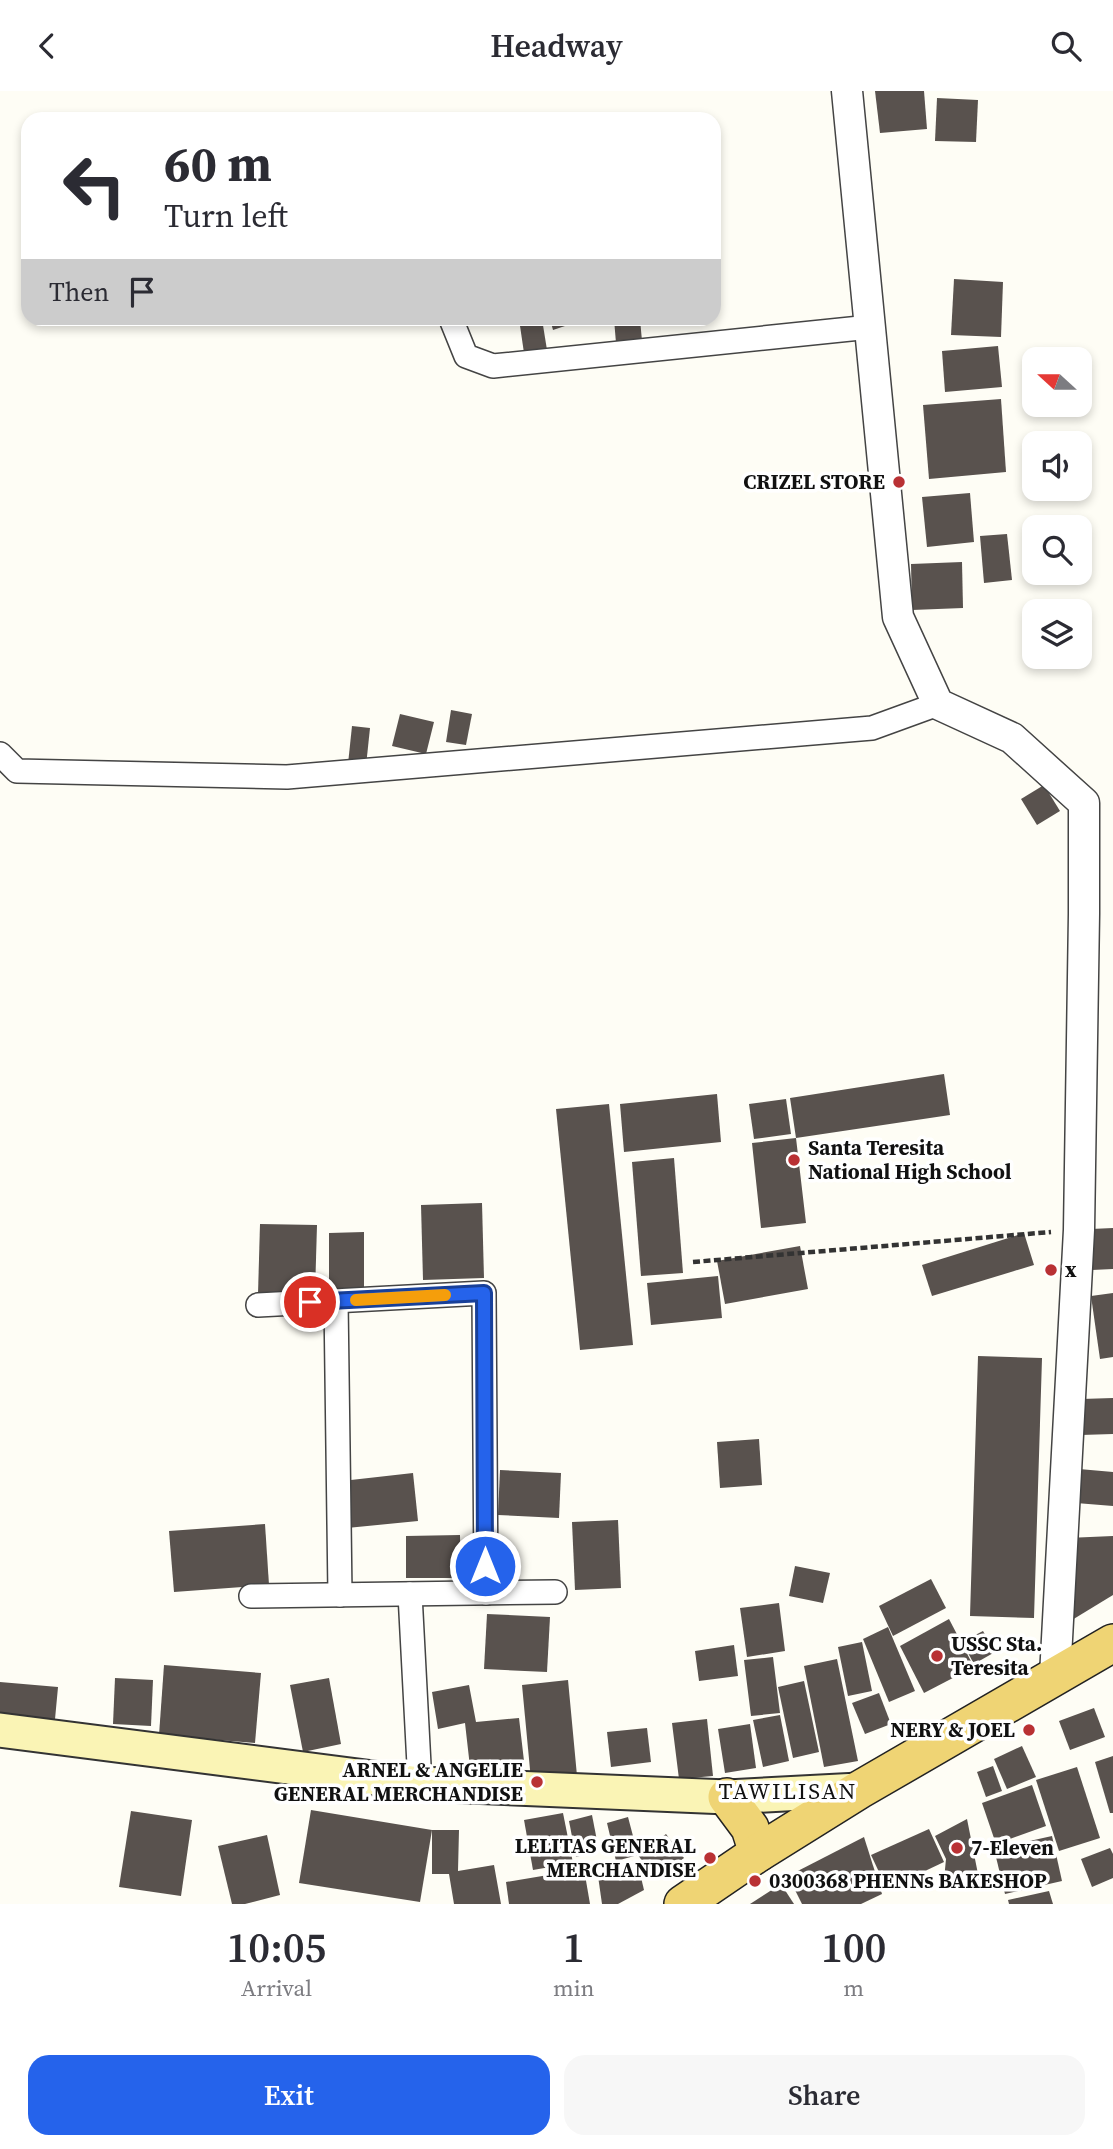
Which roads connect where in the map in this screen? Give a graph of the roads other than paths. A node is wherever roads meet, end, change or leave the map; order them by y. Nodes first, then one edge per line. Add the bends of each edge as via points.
1 (847, 91) edge
2 (454, 326) edge
3 (870, 327) junction
4 (938, 704) junction
5 (0, 754) edge
6 (336, 1301) junction
7 (258, 1305) dead end
8 (555, 1592) dead end
9 (485, 1593) junction
10 (410, 1594) junction
11 (340, 1595) junction
12 (251, 1596) dead end
13 (1113, 1643) edge
14 (1055, 1676) junction
15 (0, 1730) edge
16 (420, 1784) junction
17 (859, 1790) junction
18 (727, 1797) junction
19 (758, 1853) junction
20 (683, 1904) edge

1 - 3 street
2 - 3 street via 466,356 493,366
3 - 4 street via 898,617
4 - 5 street via 872,728 287,777 17,771
4 - 14 street via 1012,739 1084,803 1079,1230
6 - 7 street
6 - 9 street via 484,1293
6 - 11 street
8 - 9 street
9 - 10 street
10 - 11 street
10 - 16 street
11 - 12 street
13 - 14 main road
14 - 17 main road
15 - 16 main road
16 - 18 main road
17 - 18 main road
17 - 19 main road
18 - 19 main road via 750,1828
19 - 20 main road

